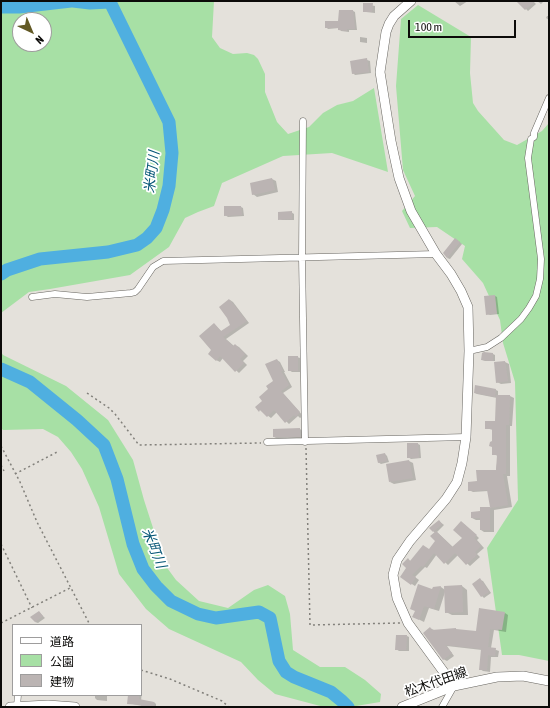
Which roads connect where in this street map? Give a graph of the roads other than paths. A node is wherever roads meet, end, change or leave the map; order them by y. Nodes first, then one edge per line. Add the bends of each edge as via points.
1 (411, 1) edge
2 (549, 98) edge
3 (303, 121) dead end
4 (436, 254) junction
5 (302, 257) junction
6 (32, 297) dead end
7 (469, 351) junction
8 (466, 437) junction
9 (267, 442) road end
10 (305, 442) junction
11 (549, 681) edge
12 (454, 686) junction
13 (18, 696) edge
14 (14, 706) edge
15 (75, 707) edge
16 (402, 707) edge
17 (442, 707) edge

1 - 4 street via 389,24 380,72 390,141 399,178 411,211
2 - 7 street via 531,139 528,158 541,259 536,296 521,319 500,338 487,347
3 - 5 street
4 - 5 street
4 - 7 street via 451,274 468,307
5 - 6 street via 163,261 153,266 138,289 131,293 87,297 55,294
5 - 10 street
7 - 8 street
8 - 10 street
8 - 12 street via 457,482 410,541 397,560 393,575 397,598 408,623
9 - 10 street
11 - 12 street, 松木代田線 via 523,676 497,677
12 - 16 street, 松木代田線
12 - 17 street
13 - 14 street
14 - 15 street

